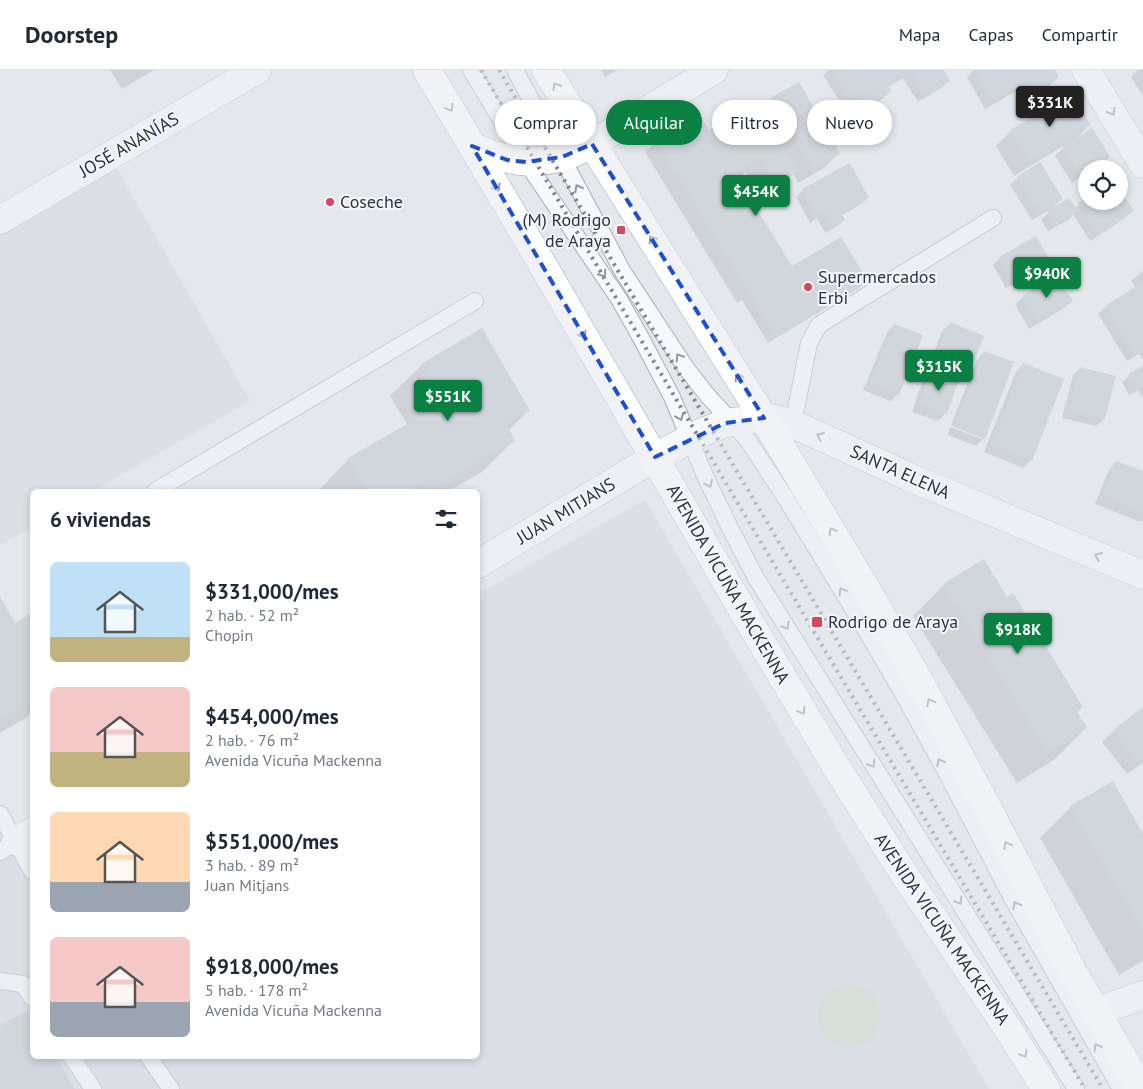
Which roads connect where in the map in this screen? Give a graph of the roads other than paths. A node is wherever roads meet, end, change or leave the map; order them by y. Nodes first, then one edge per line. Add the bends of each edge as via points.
1 (257, 70) edge
2 (427, 70) edge
3 (471, 70) edge
4 (515, 70) edge
5 (546, 70) edge
6 (714, 70) edge
7 (1086, 70) edge
8 (565, 100) edge
9 (596, 142) edge
10 (590, 145) edge
11 (593, 145) edge
12 (472, 146) junction
13 (562, 157) junction
14 (526, 162) junction
15 (1143, 164) edge
16 (993, 218) dead end
17 (0, 220) edge
18 (475, 301) dead end
19 (764, 418) junction
20 (732, 422) junction
21 (792, 424) junction
22 (690, 439) junction
23 (655, 457) junction
24 (158, 489) edge
25 (480, 563) edge
26 (1143, 574) edge
27 (0, 814) edge
28 (16, 841) edge
29 (30, 867) edge
30 (0, 981) edge
31 (30, 994) edge
32 (1143, 995) edge
33 (1096, 1012) junction
34 (73, 1059) edge
35 (150, 1059) edge
36 (93, 1089) edge
37 (171, 1089) edge
38 (1046, 1089) edge
39 (1076, 1089) edge
40 (1121, 1089) edge
41 (1141, 1089) edge

1 - 17 street, JOSÉ ANANÍAS
2 -> 12 main road, AVENIDA VICUÑA MACKENNA
3 - 14 lane
4 - 13 lane
8 -> 5 main road
6 - 9 street
7 -> 15 street
10 - 13 main road
19 -> 11 main road
12 - 14 main road via 508,160
12 -> 23 main road, AVENIDA VICUÑA MACKENNA
13 - 14 main road
20 -> 13 lane via 686,368 623,272
14 -> 22 lane via 619,299 672,397
16 - 21 lane via 819,325 809,343
18 - 24 lane
19 - 20 street, SANTA ELENA
19 - 21 street, SANTA ELENA
33 -> 19 main road via 918,679
20 - 22 street, SANTA ELENA
40 -> 20 lane via 1011,896 887,666 785,497
26 -> 21 street, SANTA ELENA via 914,479
22 - 23 street, SANTA ELENA
22 -> 39 lane via 756,578
23 - 25 street, JUAN MITJANS
23 -> 38 main road, AVENIDA VICUÑA MACKENNA via 835,765
27 - 28 lane
28 - 29 lane
30 - 31 lane via 24,984
32 - 33 street
33 - 41 main road
34 - 36 lane
35 - 37 lane

